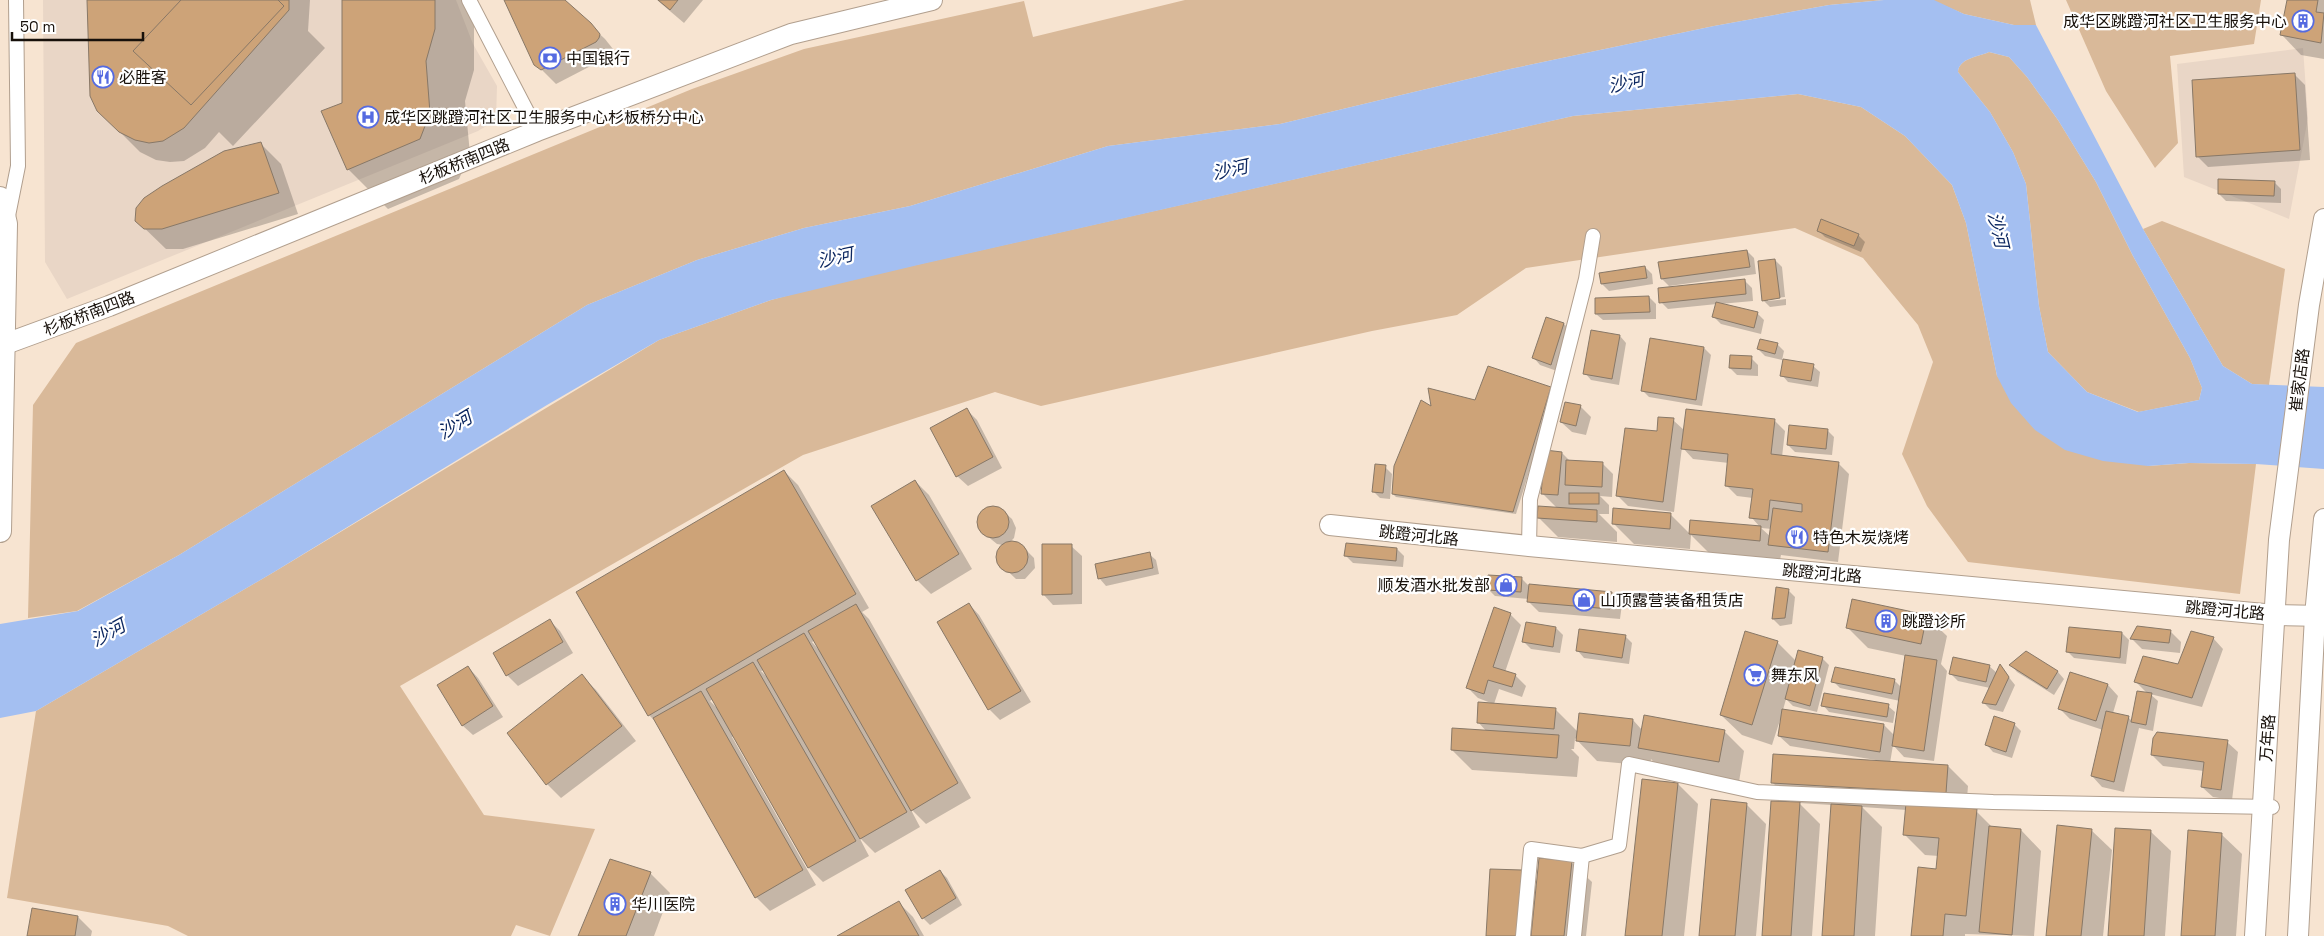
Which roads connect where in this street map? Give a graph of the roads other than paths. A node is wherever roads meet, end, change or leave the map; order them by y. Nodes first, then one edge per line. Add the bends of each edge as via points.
1 (16, 0) edge
2 (469, 0) edge
3 (932, 0) edge
4 (537, 131) junction
5 (0, 198) edge
6 (2324, 219) edge
7 (6, 224) junction
8 (1593, 236) dead end
9 (2, 345) edge
10 (2324, 519) edge
11 (1330, 525) dead end
12 (0, 532) edge
13 (2279, 540) joint
14 (1529, 546) junction
15 (2275, 615) junction
16 (2319, 616) edge
17 (2267, 807) junction
18 (1582, 856) junction
19 (1523, 936) edge
20 (1574, 936) edge
21 (2255, 936) edge
22 (2298, 936) edge

1 - 7 street via 18,166
2 - 4 street
3 - 4 street, 杉板桥南四路 via 791,34
4 - 9 street, 杉板桥南四路 via 109,306
5 - 7 main road
6 - 13 street, 崔家店路 via 2309,306
7 - 9 main road
8 - 14 street via 1586,279 1530,499
9 - 12 main road
10 - 16 street via 2320,546
11 - 14 street, 跳蹬河北路
13 - 15 street, 万年路
14 - 15 street, 跳蹬河北路
15 - 16 street, 跳蹬河北路
15 - 17 street, 万年路
16 - 22 street
17 - 18 street via 1993,802 1757,792 1629,764 1619,846
17 - 21 street, 万年路
18 - 19 street via 1531,848
18 - 20 street

